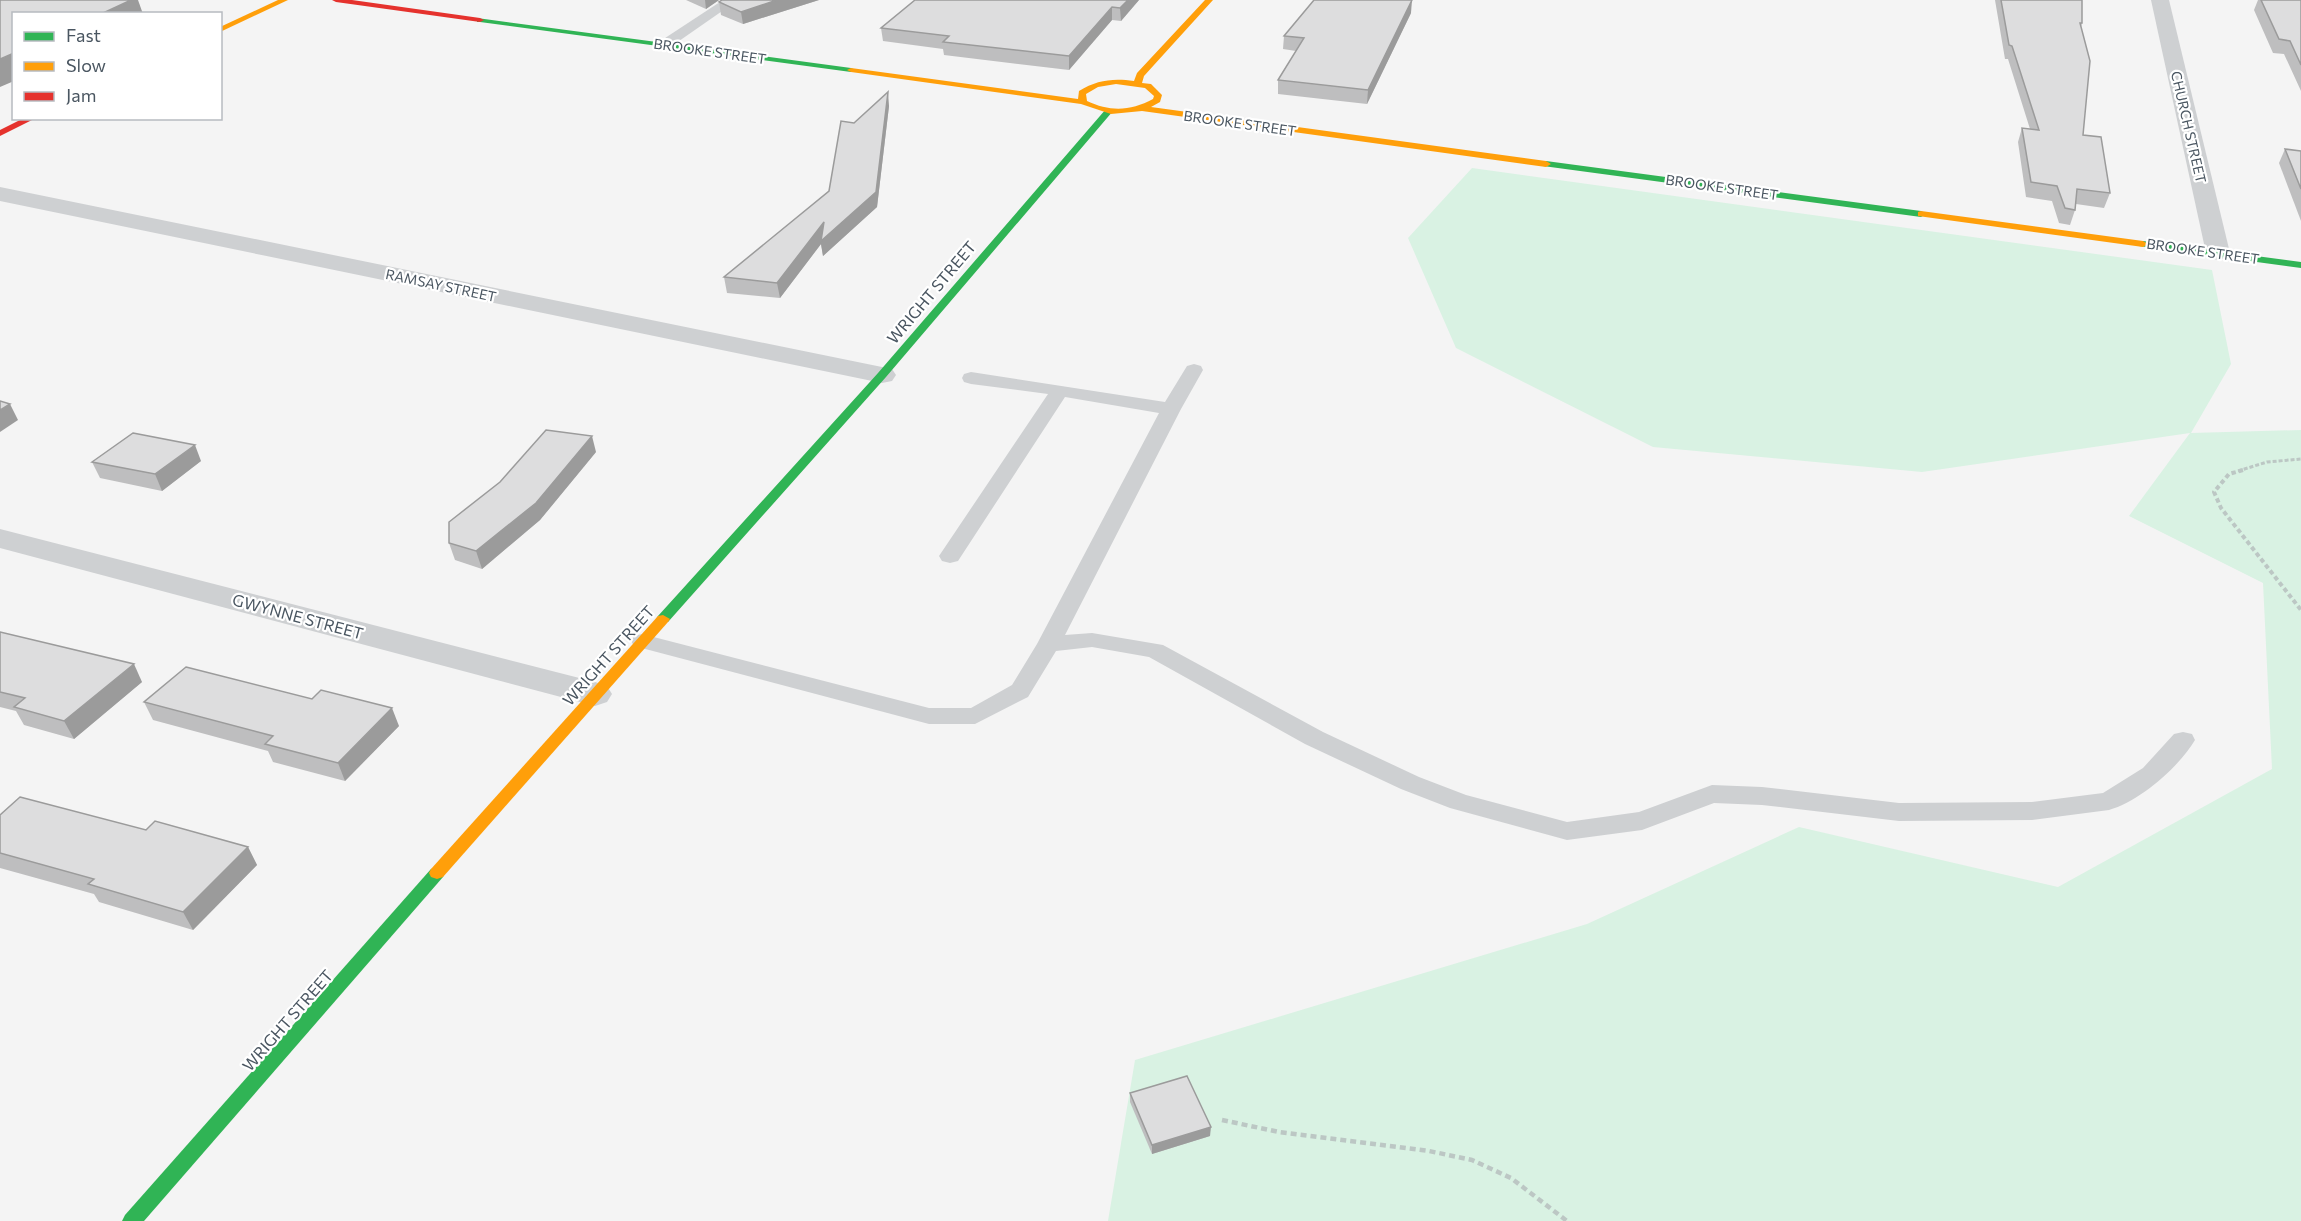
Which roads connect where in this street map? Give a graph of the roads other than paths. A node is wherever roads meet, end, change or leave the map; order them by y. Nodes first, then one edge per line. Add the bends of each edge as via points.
1 (284, 0) edge
2 (336, 0) edge
3 (732, 0) edge
4 (1209, 0) edge
5 (2160, 0) edge
6 (222, 29) edge
7 (664, 45) junction
8 (1138, 83) junction
9 (1083, 102) junction
10 (1142, 108) junction
11 (1109, 111) junction
12 (28, 120) edge
13 (0, 133) edge
14 (0, 194) edge
15 (2218, 253) junction
16 (2301, 265) edge
17 (1194, 370) dead end
18 (882, 375) junction
19 (971, 378) dead end
20 (1060, 390) junction
21 (1171, 409) junction
22 (0, 538) edge
23 (950, 556) dead end
24 (642, 641) junction
25 (1049, 644) junction
26 (595, 694) junction
27 (2182, 740) dead end
28 (132, 1221) edge

1 - 6 street
2 - 7 street, BROOKE STREET
3 - 7 lane
4 - 8 street via 1140,75
5 - 15 street, CHURCH STREET
7 - 9 street, BROOKE STREET
8 - 9 street via 1116,81 1095,85 1082,93
8 - 10 street via 1158,95 1151,105
9 - 11 street, BROOKE STREET
10 - 11 street, BROOKE STREET
10 - 15 street, BROOKE STREET
11 - 18 street, WRIGHT STREET
12 - 13 street
14 - 18 street, RAMSAY STREET
15 - 16 street, BROOKE STREET
17 - 21 lane
18 - 24 street, WRIGHT STREET
19 - 20 lane
20 - 21 lane
20 - 23 lane
21 - 25 lane
22 - 26 street, GWYNNE STREET
24 - 25 lane via 929,716 975,716 1020,691
24 - 26 street, WRIGHT STREET
25 - 27 lane via 1092,640 1155,650 1314,738 1410,783 1459,802 1567,831 1642,821 1712,794 1899,812 2032,811 2109,801 2152,774
26 - 28 street, WRIGHT STREET

